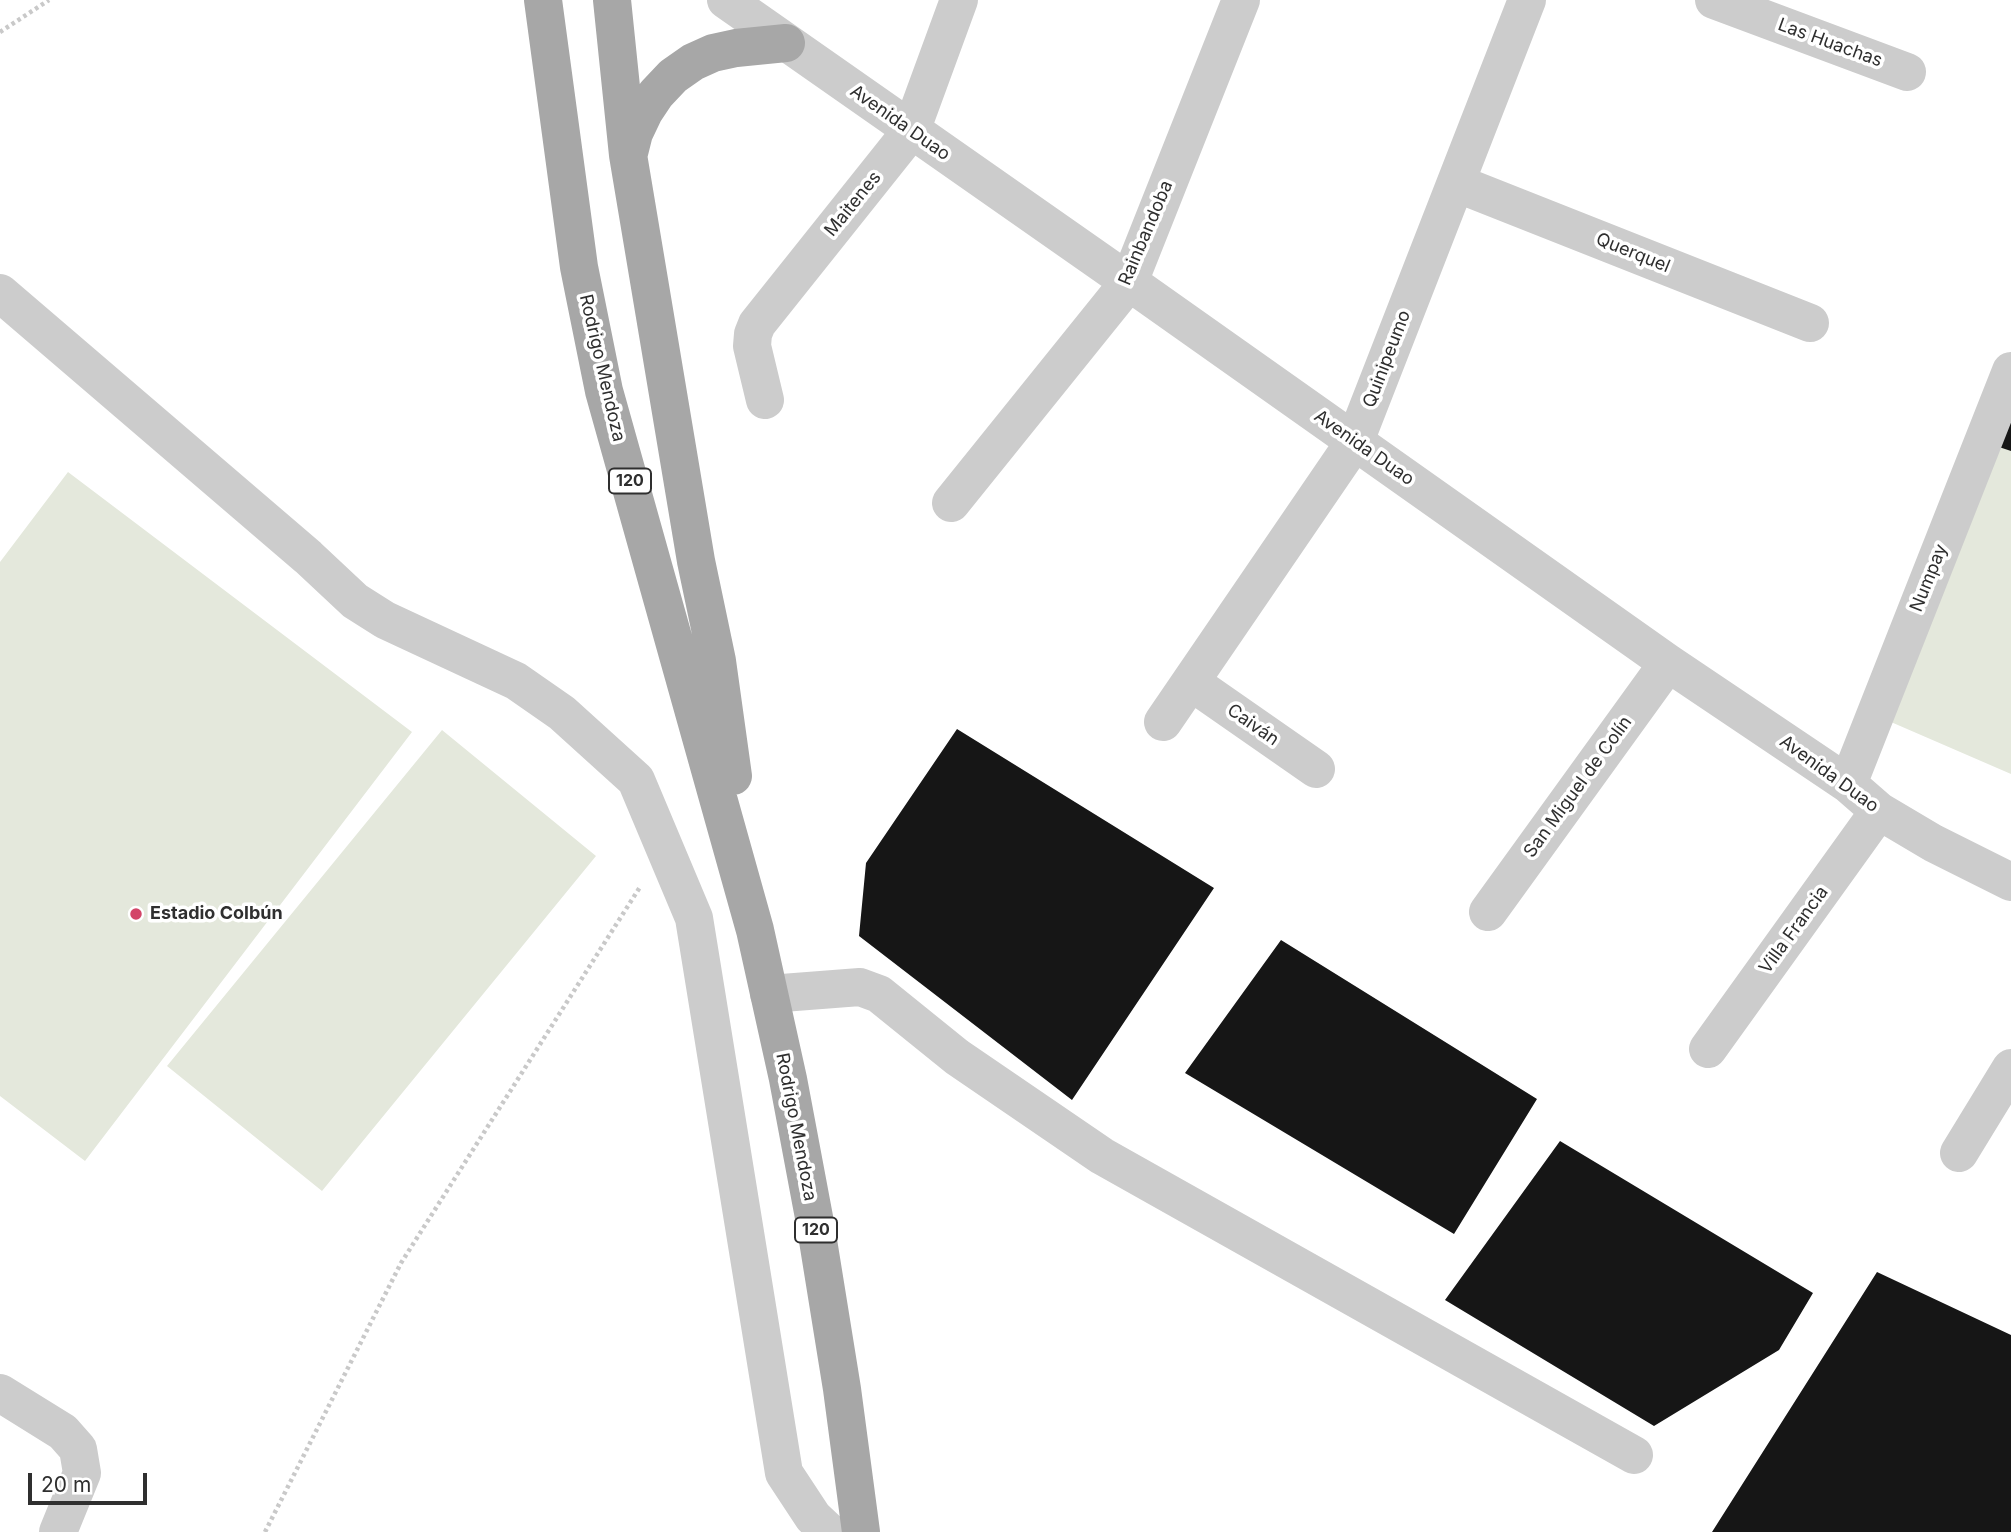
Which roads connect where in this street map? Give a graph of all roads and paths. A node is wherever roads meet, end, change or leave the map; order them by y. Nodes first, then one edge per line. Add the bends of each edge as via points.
1 (49, 0) edge
2 (612, 0) edge
3 (726, 0) edge
4 (959, 0) edge
5 (1241, 0) edge
6 (1527, 0) edge
7 (1714, 0) edge
8 (540, 8) edge
9 (0, 32) edge
10 (786, 43) junction
11 (1907, 72) dead end
12 (911, 131) junction
13 (628, 155) junction
14 (1456, 183) junction
15 (1129, 282) junction
16 (0, 293) edge
17 (1810, 323) dead end
18 (2011, 371) edge
19 (765, 400) dead end
20 (1355, 441) junction
21 (951, 503) dead end
22 (1668, 663) junction
23 (1191, 682) junction
24 (1163, 722) dead end
25 (1316, 769) dead end
26 (1847, 784) junction
27 (1880, 811) junction
28 (659, 830) junction
29 (2011, 882) edge
30 (1488, 912) dead end
31 (755, 930) junction
32 (769, 994) junction
33 (1707, 1049) dead end
34 (2011, 1068) edge
35 (1959, 1153) dead end
36 (0, 1393) edge
37 (1634, 1455) dead end
38 (58, 1532) edge
39 (265, 1532) edge
40 (829, 1532) edge
41 (861, 1532) edge

1 - 9 path
2 - 13 main road, Rodrigo Mendoza / 120
3 - 10 street, Avenida Duao
4 - 12 street, Maitenes
5 - 15 street, Rainbandoba
6 - 14 street, Quinipeumo
7 - 11 street, Las Huachas
8 - 31 main road, Rodrigo Mendoza / 120 via 579,267 604,391
10 - 12 street, Avenida Duao
10 - 13 main road via 713,53 673,76 643,112
12 - 15 street, Avenida Duao
12 - 19 street, Maitenes via 757,324 752,346
13 - 31 main road, Rodrigo Mendoza / 120 via 717,661
14 - 17 street, Querquel
14 - 20 street, Quinipeumo
15 - 20 street, Avenida Duao
15 - 21 street, Rainbandoba
16 - 28 street via 355,601 385,620 516,681 562,713 636,780
18 - 26 street, Numpay
20 - 22 street, Avenida Duao
20 - 23 street, Quinipeumo
22 - 26 street, Avenida Duao
22 - 30 street, San Miguel de Colín
23 - 24 street, Quinipeumo
23 - 25 street, Caiván
26 - 27 street, Avenida Duao
27 - 29 street, Avenida Duao
27 - 33 street, Villa Francia
28 - 39 path via 642,884 401,1263
28 - 40 street via 694,918 785,1473 813,1517
31 - 32 main road, Rodrigo Mendoza / 120
32 - 37 street via 860,987 879,994 957,1057 1102,1156
32 - 41 main road, Rodrigo Mendoza / 120 via 816,1228
34 - 35 street
36 - 38 street via 64,1432 78,1449 82,1473

